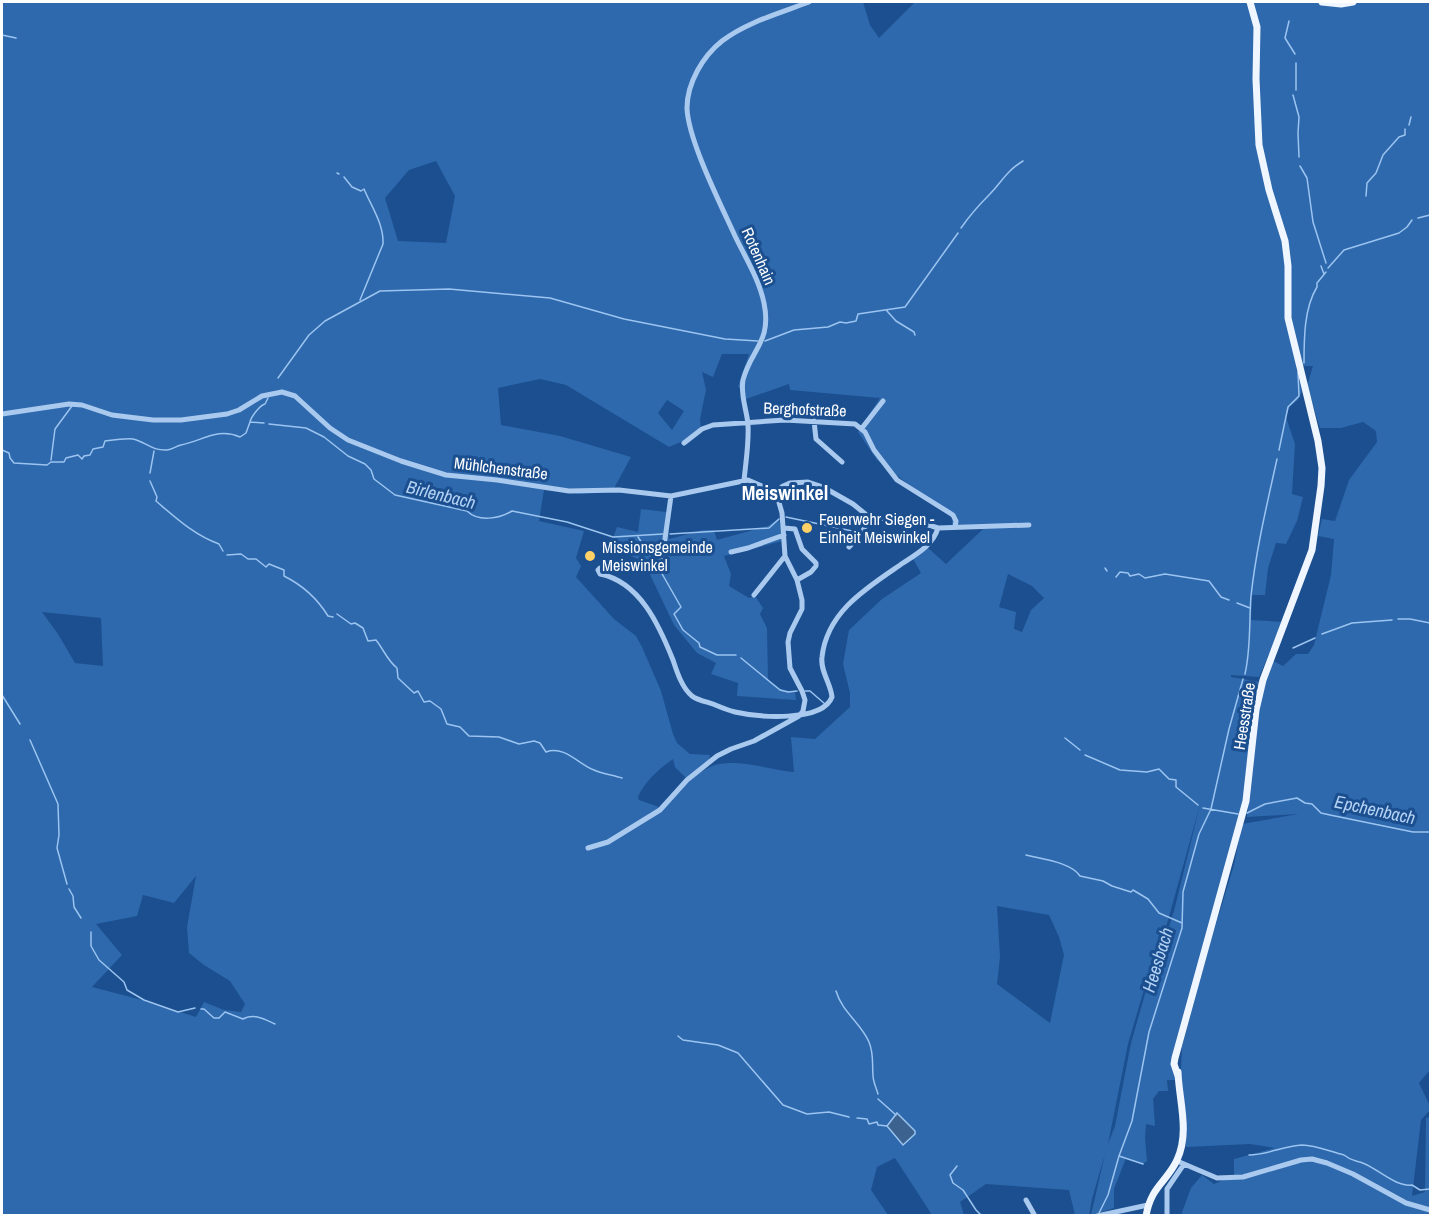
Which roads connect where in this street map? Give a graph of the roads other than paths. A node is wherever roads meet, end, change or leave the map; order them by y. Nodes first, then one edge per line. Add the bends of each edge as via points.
1 (809, 2) edge
2 (1250, 2) edge
3 (1322, 2) edge
4 (1353, 2) edge
5 (883, 401) dead end
6 (2, 414) edge
7 (814, 421) junction
8 (748, 423) junction
9 (862, 428) junction
10 (684, 443) dead end
11 (842, 462) dead end
12 (744, 480) junction
13 (776, 492) junction
14 (671, 496) junction
15 (869, 517) junction
16 (1029, 525) dead end
17 (955, 527) junction
18 (784, 528) junction
19 (938, 528) junction
20 (784, 535) junction
21 (849, 547) dead end
22 (731, 552) dead end
23 (785, 555) junction
24 (797, 580) junction
25 (754, 595) dead end
26 (800, 716) junction
27 (588, 848) dead end
28 (1180, 1163) junction
29 (1026, 1200) dead end
30 (1148, 1205) junction
31 (1431, 1210) edge
32 (1167, 1213) dead end
33 (1035, 1215) edge
34 (1097, 1215) edge
35 (1146, 1215) edge

1 - 8 street, Rotenhain via 722,41 706,56 695,75 687,106 697,146 756,279 765,309 763,338 742,387
2 - 28 main road, Heesstraße via 1257,27 1259,145 1282,231 1288,266 1288,318 1322,468 1315,539 1263,680 1245,801 1179,1047 1184,1132
3 - 4 main road
5 - 9 street
6 - 14 street, Mühlchenstraße via 69,404 112,416 190,420 227,414 275,392 295,396 330,429 348,440 446,475 569,490
7 - 8 street, Berghofstraße
7 - 9 street, Berghofstraße
7 - 11 street via 816,439
8 - 10 street, Berghofstraße via 713,425
8 - 12 street, Rotenhain
9 - 17 street, Berghofstraße via 897,480 953,515
12 - 13 street
12 - 14 street, Mühlchenstraße
13 - 15 street via 790,483 814,484
13 - 18 street
14 - 26 street via 660,560 651,567 600,568 598,572 637,594 656,622 693,698 736,712
15 - 19 street via 900,516
15 - 21 street via 862,533
16 - 17 street
17 - 19 street
18 - 20 street
18 - 24 street via 795,529 802,549 816,563 811,572
19 - 26 street via 926,547 871,584 835,619 822,658 831,702
20 - 22 street
20 - 23 street
23 - 24 street
23 - 25 street
24 - 26 street via 802,609 788,642 790,668 805,700
26 - 27 street via 717,756 683,784 660,810 608,842
28 - 30 main road, Heesstraße via 1155,1189
28 - 31 street via 1217,1178 1243,1177 1312,1159 1353,1174 1406,1203
28 - 32 street via 1167,1189
29 - 33 street
30 - 34 street
30 - 35 main road, Heesstraße

